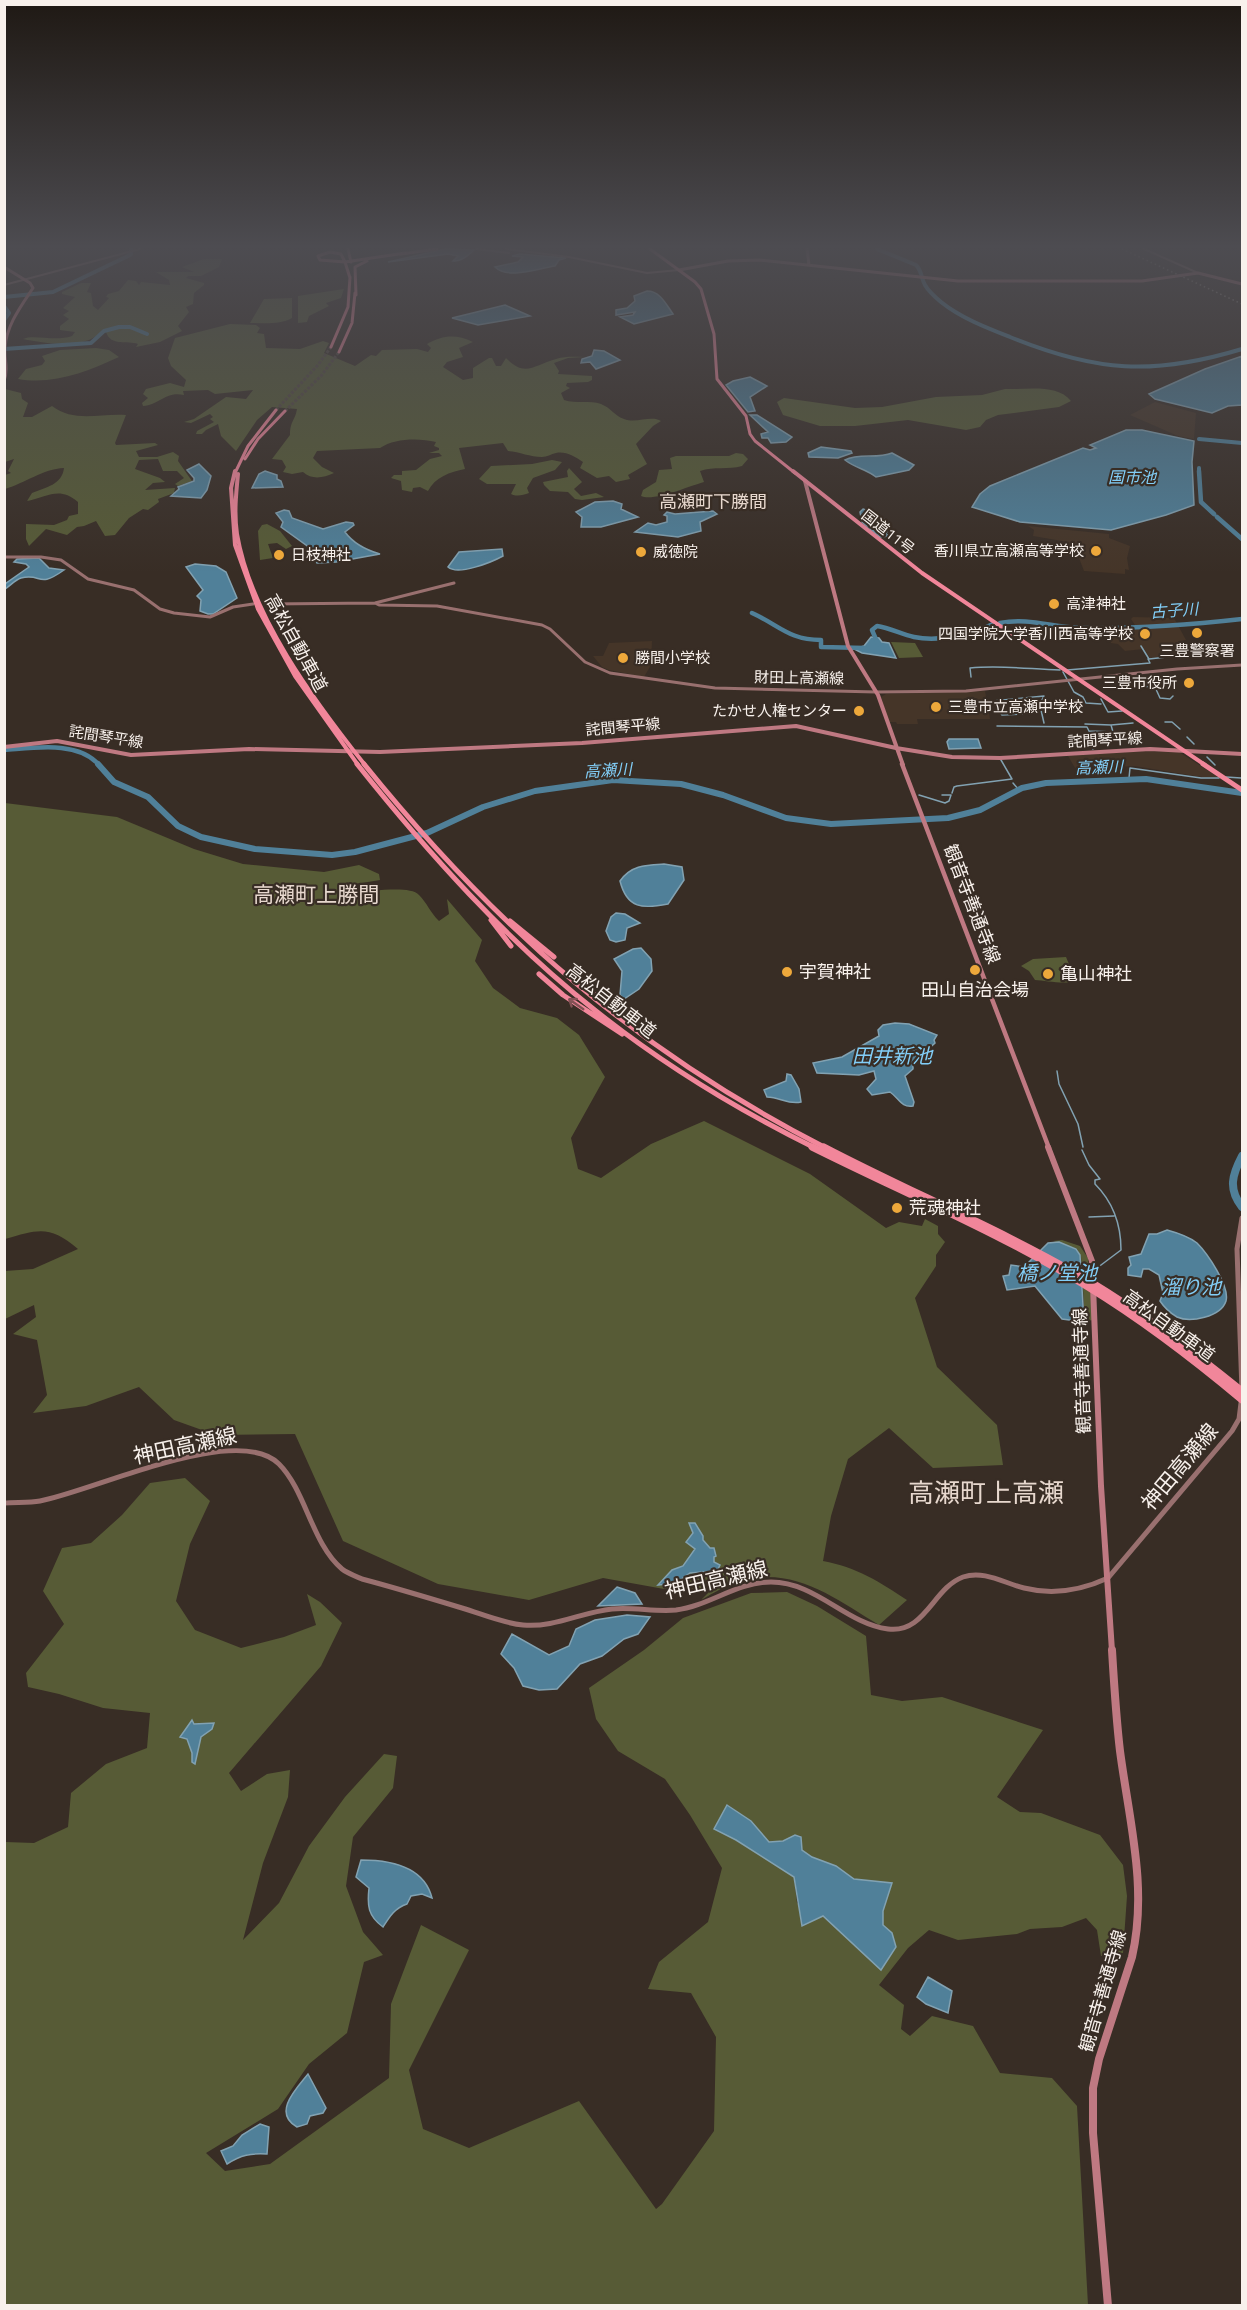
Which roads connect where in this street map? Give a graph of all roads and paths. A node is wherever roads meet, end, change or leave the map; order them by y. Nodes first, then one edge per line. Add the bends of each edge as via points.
1 (6, 357) edge
2 (716, 357) edge
3 (4, 381) edge
4 (276, 410) tunnel mouth
5 (285, 411) tunnel mouth
6 (805, 481) junction
7 (4, 556) edge
8 (454, 583) dead end
9 (375, 603) junction
10 (253, 604) dead end
11 (268, 604) dead end
12 (1242, 665) edge
13 (1079, 680) junction
14 (876, 692) junction
15 (4, 747) edge
16 (896, 748) junction
17 (1182, 750) junction
18 (351, 753) junction
19 (1242, 754) edge
20 (1242, 790) edge
21 (921, 813) joint
22 (425, 841) junction
23 (471, 886) junction
24 (482, 906) junction
25 (511, 946) dead end
26 (554, 957) dead end
27 (538, 974) dead end
28 (587, 988) dead end
29 (637, 1032) junction
30 (678, 1070) junction
31 (1242, 1218) edge
32 (1027, 1250) junction
33 (1203, 1364) junction
34 (1242, 1393) edge
35 (1242, 1400) edge
36 (4, 1503) edge
37 (1108, 1578) junction
38 (1108, 2306) edge

1 - 3 main road via 8,374
2 - 6 highway, 国道11号 via 717,379 746,416 751,436
4 - 18 highway, 高松自動車道 via 248,445 231,485 231,527 237,555 250,591 282,654
5 - 18 highway, 高松自動車道 via 258,439 239,472 234,503 240,547 255,589 287,652
6 - 13 highway, 国道11号 via 922,573
6 - 14 main road, 観音寺善通寺線 via 848,647
7 - 10 main road via 61,560 88,579 134,590 160,609 174,613 210,617
8 - 9 main road, 財田上高瀬線
9 - 11 main road, 財田上高瀬線
9 - 14 main road, 財田上高瀬線 via 437,606 542,625 585,662 613,674 715,688
12 - 13 main road, 財田上高瀬線
13 - 14 main road, 財田上高瀬線 via 966,691
13 - 17 highway, 国道11号
14 - 16 main road, 観音寺善通寺線
15 - 16 main road, 詫間琴平線 via 57,741 131,755 249,749 380,752 582,743 796,726
16 - 17 main road, 詫間琴平線 via 989,759
16 - 21 main road, 観音寺善通寺線
17 - 19 main road, 詫間琴平線
17 - 20 highway, 国道11号
18 - 22 highway, 高松自動車道
21 - 37 main road, 観音寺善通寺線 via 1092,1261
22 - 23 highway, 高松自動車道
22 - 24 highway, 高松自動車道
23 - 26 highway
23 - 29 highway, 高松自動車道 via 547,962
24 - 25 highway
24 - 30 highway, 高松自動車道 via 542,965
30 -> 27 highway via 598,1020
28 - 29 highway
29 - 32 highway, 高松自動車道 via 704,1080 772,1120
30 - 32 highway, 高松自動車道 via 810,1147
31 - 34 main road, 神田高瀬線 via 1237,1249
32 - 33 highway, 高松自動車道 via 1099,1290
33 - 34 highway, 高松自動車道
33 - 35 highway, 高松自動車道
34 - 37 main road, 神田高瀬線 via 1239,1419 1232,1431
36 - 37 main road, 神田高瀬線 via 40,1501 220,1451 252,1450 271,1456 285,1470 326,1550 343,1570 504,1621 535,1626 613,1609 688,1608 768,1581 810,1589 868,1624 891,1630 920,1620 954,1582 971,1575 1037,1591 1095,1584
37 - 38 main road, 観音寺善通寺線 via 1120,1751 1134,1829 1139,1893 1132,1957 1093,2088 1093,2133

